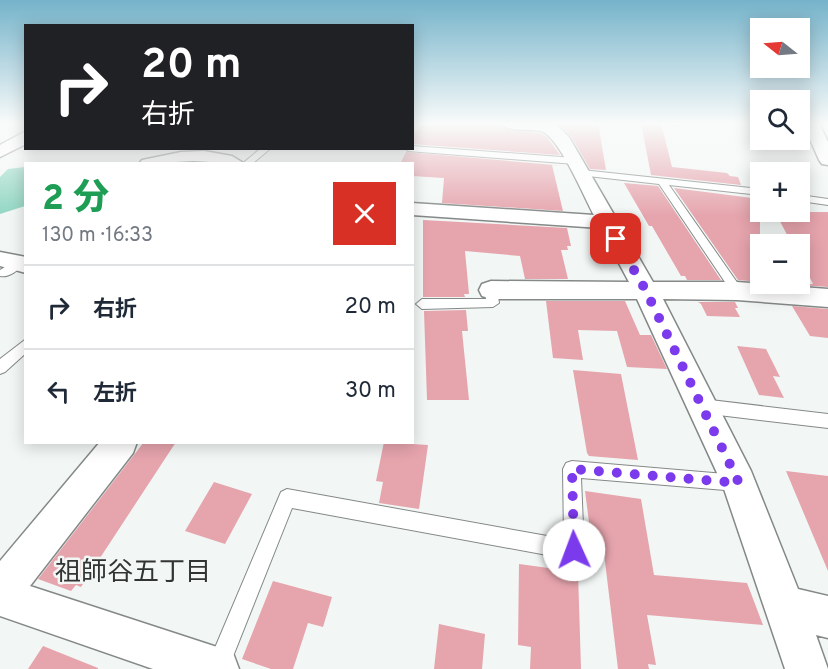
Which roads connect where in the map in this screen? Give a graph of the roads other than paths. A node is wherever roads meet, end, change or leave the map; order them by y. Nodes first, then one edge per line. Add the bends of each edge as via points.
1 (464, 154) edge
2 (571, 154) edge
3 (154, 162) edge
4 (230, 162) edge
5 (579, 167) junction
6 (662, 182) junction
7 (750, 191) edge
8 (810, 199) edge
9 (828, 202) edge
10 (414, 209) edge
11 (607, 222) junction
12 (645, 289) junction
13 (490, 290) joint
14 (737, 291) junction
15 (828, 297) edge
16 (422, 303) dead end
17 (24, 346) edge
18 (0, 368) edge
19 (702, 406) junction
20 (828, 421) edge
21 (119, 444) edge
22 (739, 483) junction
23 (0, 594) edge
24 (784, 606) junction
25 (828, 616) edge
26 (217, 669) edge
27 (807, 669) edge

1 - 5 lane
2 - 5 street
3 - 4 street via 214,156
5 - 6 lane
5 - 11 street
6 - 7 lane
6 - 14 lane
8 - 9 lane
10 - 11 street
11 - 12 street
12 - 13 street
12 - 14 street
12 - 19 street
13 - 16 lane via 493,303
14 - 15 street
17 - 18 lane
19 - 20 lane
19 - 22 street
21 - 23 street
22 - 24 street
22 - 26 lane via 572,469 574,550 288,498
23 - 26 street
24 - 25 street
24 - 27 street

